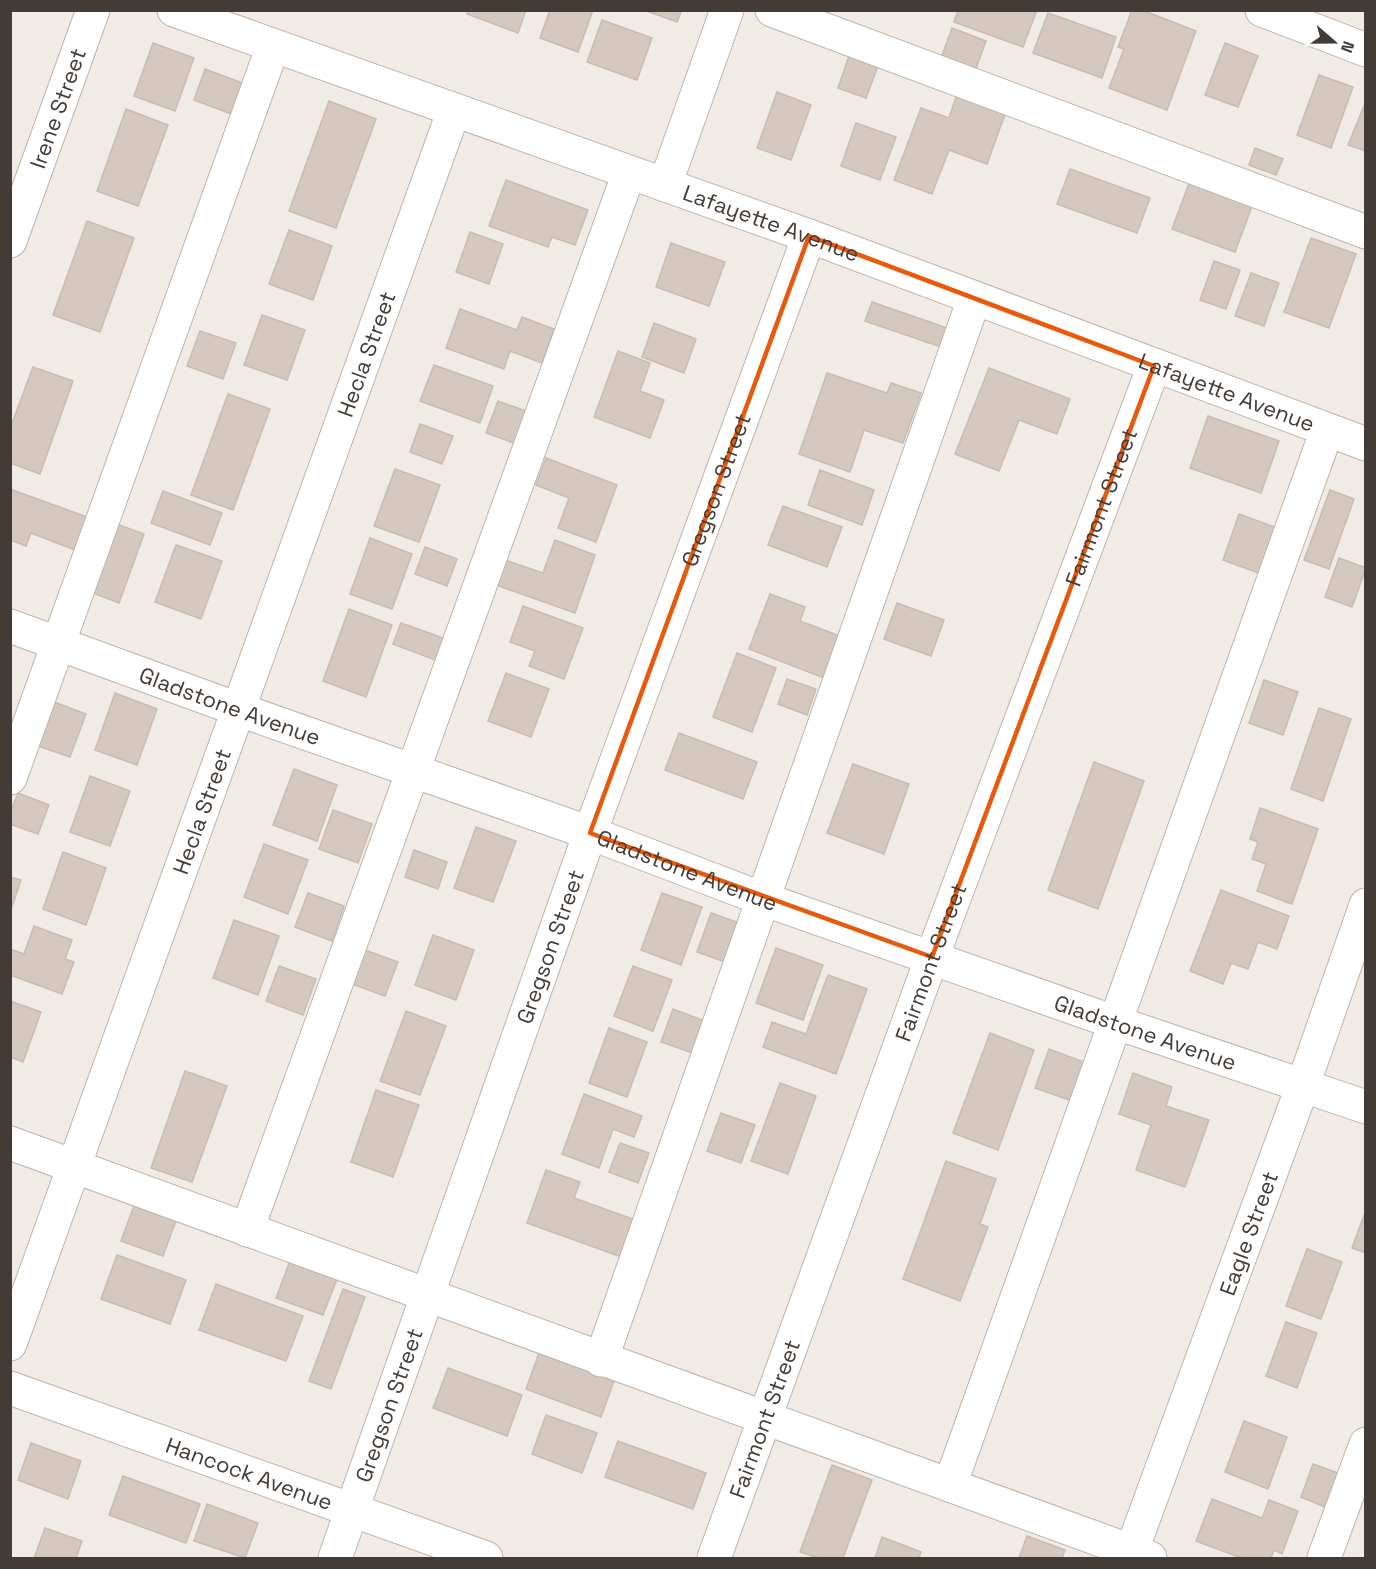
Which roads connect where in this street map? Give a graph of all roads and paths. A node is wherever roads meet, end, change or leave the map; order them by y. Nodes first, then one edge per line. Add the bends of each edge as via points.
1 (93, 10) edge
2 (174, 10) edge
3 (727, 10) edge
4 (772, 10) edge
5 (1262, 10) edge
6 (273, 46) junction
7 (1365, 50) edge
8 (454, 110) junction
9 (629, 172) junction
10 (665, 185) junction
11 (1365, 231) edge
12 (809, 236) junction
13 (10, 241) edge
14 (975, 299) junction
15 (1154, 366) junction
16 (1327, 430) junction
17 (1365, 444) edge
18 (10, 626) edge
19 (57, 643) junction
20 (240, 710) junction
21 (414, 772) junction
22 (10, 778) edge
23 (590, 833) junction
24 (764, 899) junction
25 (1365, 905) edge
26 (932, 957) junction
27 (1117, 1023) junction
28 (1303, 1085) junction
29 (1365, 1107) edge
30 (10, 1143) edge
31 (75, 1166) junction
32 (247, 1230) junction
33 (427, 1297) junction
34 (10, 1344) edge
35 (601, 1360) junction
36 (10, 1388) edge
37 (765, 1419) junction
38 (1365, 1444) edge
39 (950, 1485) junction
40 (352, 1510) junction
41 (1137, 1556) edge
42 (335, 1558) edge
43 (486, 1558) edge
44 (714, 1558) edge
45 (1324, 1558) edge

1 - 13 street, Irene Street
2 - 6 street, Lafayette Avenue
3 - 10 street
4 - 11 street
5 - 7 street
6 - 8 street, Lafayette Avenue
6 - 19 street
8 - 9 street, Lafayette Avenue
8 - 20 street, Hecla Street
9 - 10 street, Lafayette Avenue
9 - 21 street
10 - 12 street, Lafayette Avenue
12 - 14 street, Lafayette Avenue
12 - 23 street, Gregson Street
14 - 15 street, Lafayette Avenue
14 - 24 street
15 - 16 street, Lafayette Avenue
15 - 26 street, Fairmont Street
16 - 17 street, Lafayette Avenue
16 - 27 street
18 - 19 street, Gladstone Avenue
19 - 20 street, Gladstone Avenue
19 - 22 street
20 - 21 street, Gladstone Avenue
20 - 31 street, Hecla Street
21 - 23 street, Gladstone Avenue
21 - 32 street
23 - 24 street, Gladstone Avenue
23 - 33 street, Gregson Street
24 - 26 street, Gladstone Avenue
24 - 35 street
25 - 28 street, Eagle Street
26 - 27 street, Gladstone Avenue
26 - 37 street, Fairmont Street
27 - 28 street, Gladstone Avenue
27 - 39 street
28 - 29 street, Gladstone Avenue
28 - 41 street, Eagle Street
30 - 31 street
31 - 32 street
31 - 34 street, Hecla Street
32 - 33 street
33 - 35 street
33 - 40 street, Gregson Street
35 - 37 street
36 - 40 street, Hancock Avenue
37 - 39 street
37 - 44 street, Fairmont Street
38 - 45 street
39 - 41 street
40 - 42 street, Gregson Street
40 - 43 street, Hancock Avenue

